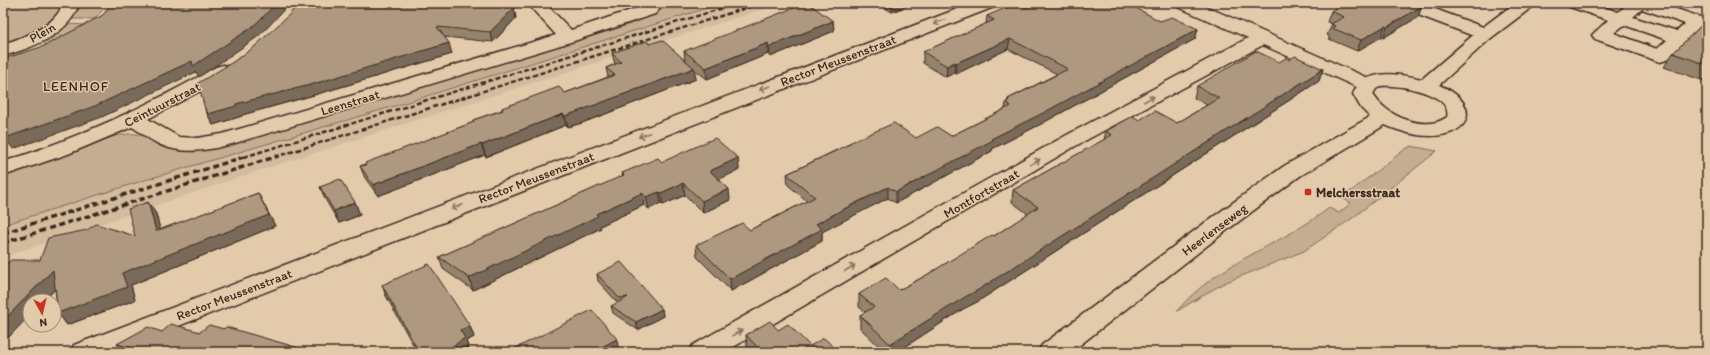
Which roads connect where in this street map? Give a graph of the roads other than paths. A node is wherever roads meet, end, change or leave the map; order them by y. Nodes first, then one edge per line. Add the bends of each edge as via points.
1 (71, 3) edge
2 (535, 3) edge
3 (657, 3) edge
4 (988, 3) edge
5 (1184, 3) edge
6 (1403, 3) edge
7 (1526, 3) edge
8 (1576, 3) edge
9 (1641, 3) edge
10 (1621, 19) junction
11 (1485, 34) junction
12 (568, 37) junction
13 (1262, 38) junction
14 (1679, 38) junction
15 (3, 50) edge
16 (240, 59) edge
17 (1368, 85) junction
18 (1426, 86) junction
19 (1384, 117) junction
20 (134, 119) junction
21 (3, 169) edge
22 (84, 352) edge
23 (703, 352) edge
24 (1052, 352) edge

1 - 15 street, Plein via 67,14 52,28
2 - 12 street
3 - 12 street, Leenstraat via 649,10
4 -> 22 street, Rector Meussenstraat
5 - 13 street
6 - 11 street
7 - 11 street
8 - 10 street
9 - 10 street
9 - 14 street via 1697,22
10 - 14 street
10 - 14 street via 1601,35 1654,61
11 - 18 street
12 - 20 street, Leenstraat via 225,140 186,144 170,141
13 - 17 street
23 -> 13 street, Montfortstraat via 1072,140
16 - 20 street, Ceintuurstraat via 197,87
17 - 18 street via 1386,80
17 - 19 street via 1364,89 1364,100 1375,112
18 - 19 street via 1454,104 1458,118 1454,123 1446,127 1423,129
19 - 24 street, Heerlenseweg via 1292,172
20 - 21 street, Ceintuurstraat via 75,144

